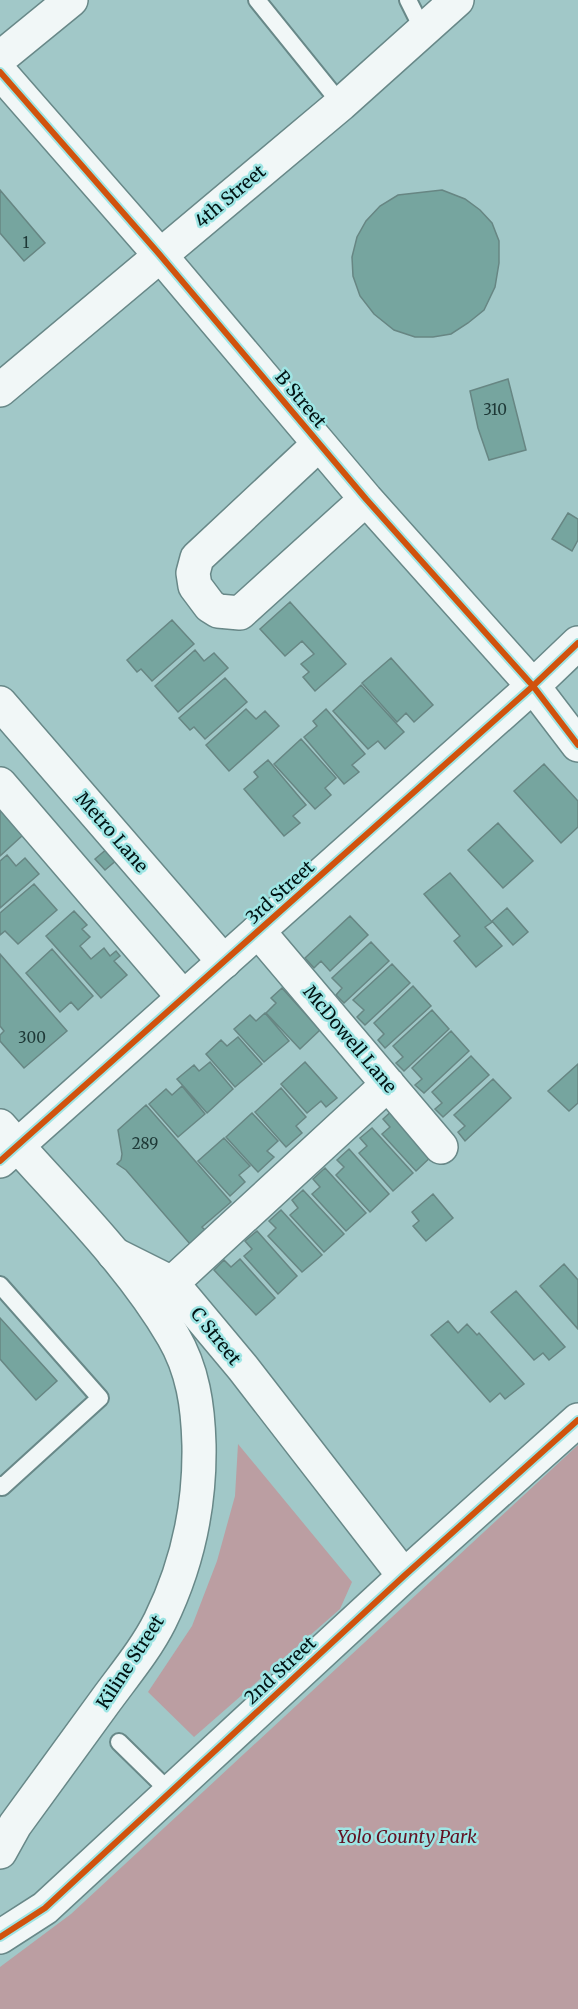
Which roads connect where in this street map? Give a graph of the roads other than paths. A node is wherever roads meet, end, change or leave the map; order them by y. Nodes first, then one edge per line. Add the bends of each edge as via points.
1 (71, 0) edge
2 (257, 0) edge
3 (408, 0) edge
4 (457, 0) edge
5 (423, 30) junction
6 (0, 58) edge
7 (0, 72) edge
8 (341, 104) junction
9 (160, 255) junction
10 (0, 390) edge
11 (319, 444) junction
12 (366, 499) junction
13 (578, 643) edge
14 (533, 686) junction
15 (0, 703) edge
16 (578, 745) edge
17 (0, 784) edge
18 (258, 931) junction
19 (224, 962) junction
20 (183, 998) junction
21 (388, 1084) junction
22 (6, 1144) edge
23 (441, 1147) dead end
24 (114, 1254) junction
25 (172, 1283) junction
26 (0, 1285) edge
27 (578, 1419) edge
28 (0, 1485) edge
29 (404, 1576) junction
30 (119, 1742) dead end
31 (170, 1792) junction
32 (0, 1852) edge
33 (0, 1937) edge

1 - 6 street
2 - 8 lane
3 - 5 lane
4 - 5 street, 4th Street
5 - 8 street, 4th Street
7 - 9 street, B Street
8 - 9 street, 4th Street
9 - 10 street, 4th Street
9 - 11 street, B Street
11 - 12 street, B Street
11 - 12 street via 197,558 195,586 210,606 218,611 240,613
12 - 14 street, B Street
13 - 14 street, 3rd Street
14 - 16 street, B Street
14 - 18 street, 3rd Street
15 - 19 street, Metro Lane
17 - 20 street
18 - 19 street, 3rd Street
18 - 21 street, McDowell Lane
19 - 20 street, 3rd Street
20 - 22 street, 3rd Street
21 - 23 street, McDowell Lane
21 - 25 street
22 - 24 street, C Street
24 - 25 street, C Street
24 - 32 street, Kiline Street via 151,1302 186,1359 198,1429 194,1522 160,1622 15,1825
25 - 29 street, C Street
26 - 28 lane via 100,1398
27 - 29 street, 2nd Street
29 - 31 street, 2nd Street
30 - 31 lane
31 - 33 street, 2nd Street via 45,1908

